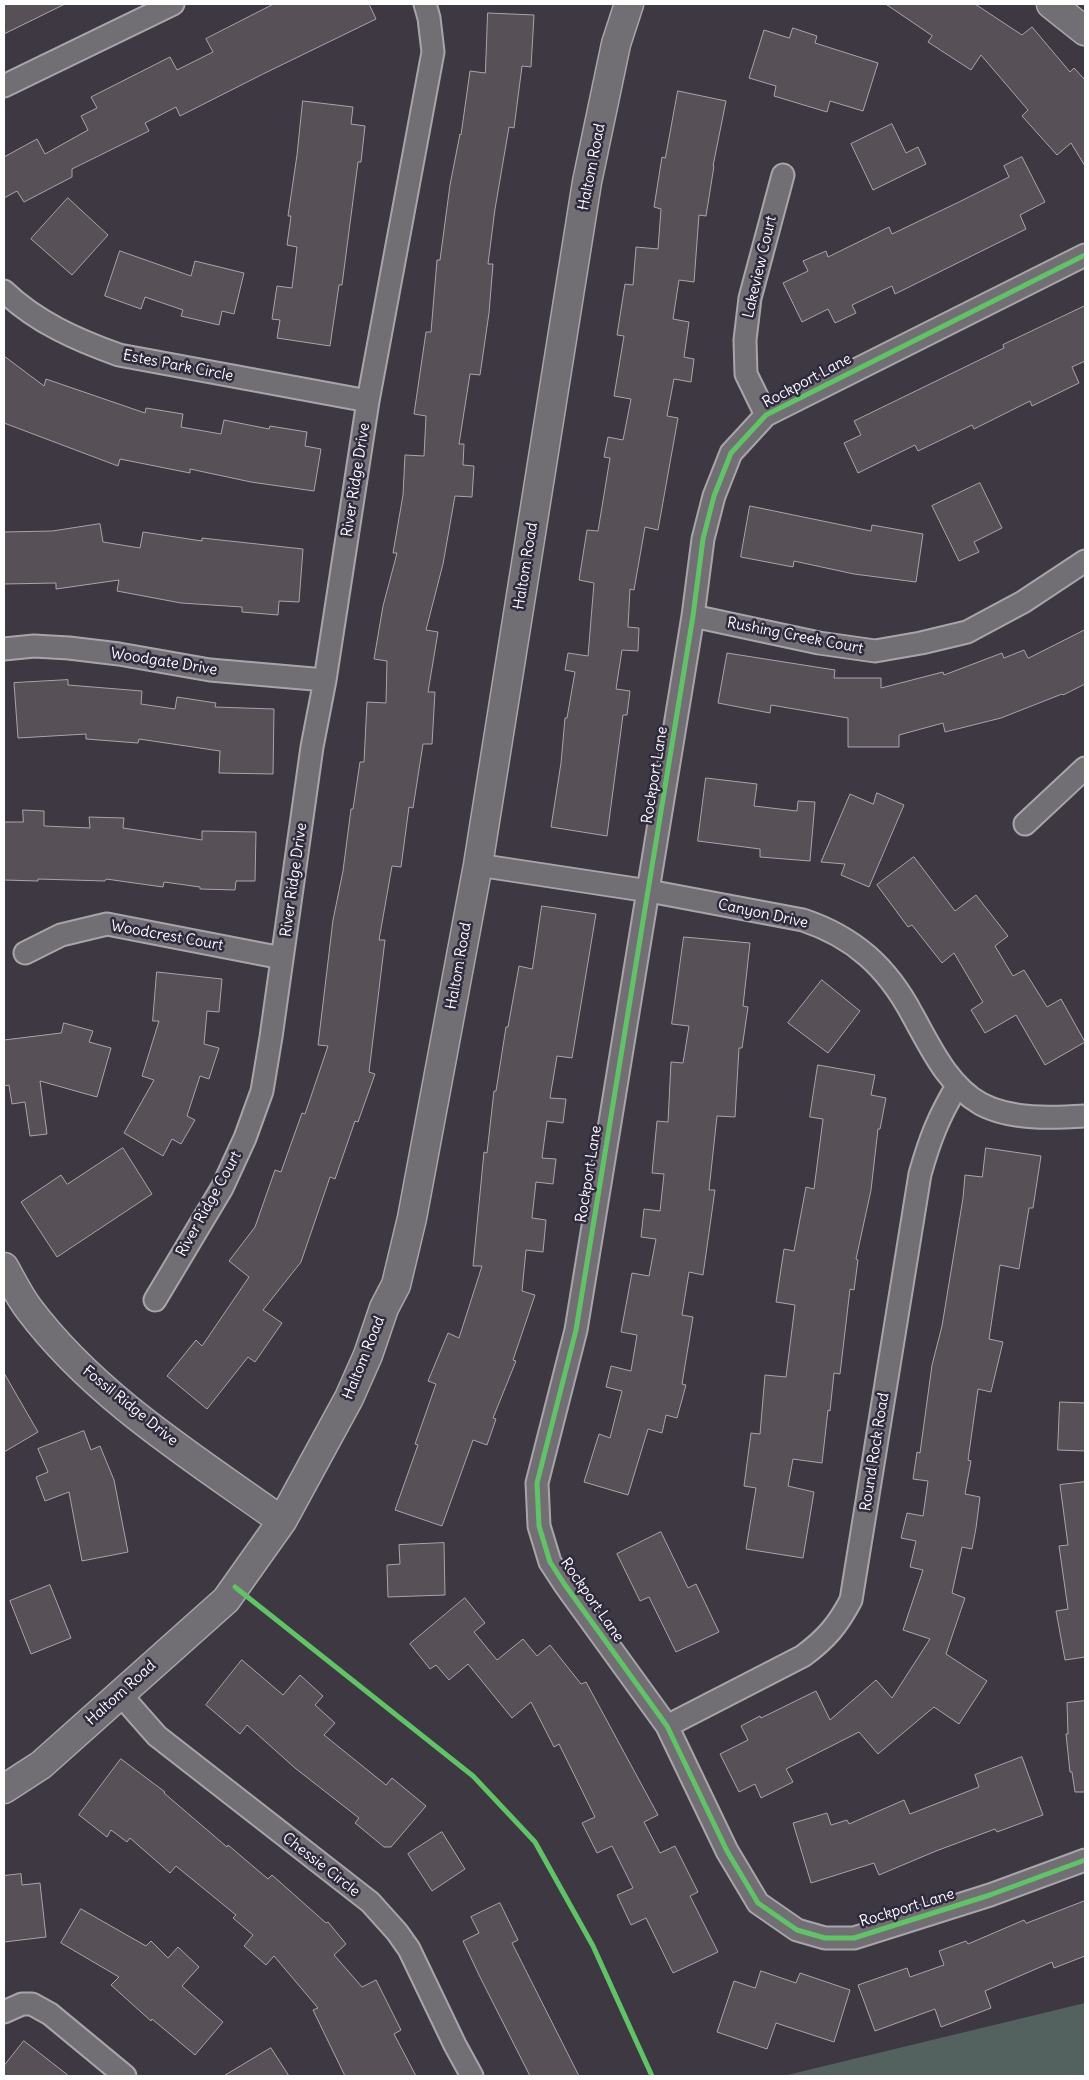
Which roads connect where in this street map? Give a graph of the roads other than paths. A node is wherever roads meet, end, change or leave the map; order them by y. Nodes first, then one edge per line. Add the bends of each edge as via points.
1 (173, 4) edge
2 (425, 4) edge
3 (629, 4) edge
4 (1051, 4) edge
5 (1085, 31) edge
6 (4, 86) edge
7 (783, 175) dead end
8 (1085, 255) edge
9 (4, 291) edge
10 (368, 400) junction
11 (766, 415) junction
12 (1085, 561) edge
13 (693, 616) junction
14 (4, 649) edge
15 (325, 680) junction
16 (1085, 768) edge
17 (1026, 824) dead end
18 (478, 865) junction
19 (649, 891) junction
20 (25, 953) dead end
21 (282, 958) junction
22 (957, 1086) junction
23 (1085, 1116) edge
24 (4, 1266) edge
25 (155, 1300) dead end
26 (282, 1521) junction
27 (120, 1694) junction
28 (667, 1726) junction
29 (4, 1789) edge
30 (1085, 1860) edge
31 (4, 2012) edge
32 (125, 2076) edge
33 (472, 2076) edge

1 - 6 street
2 - 10 street, River Ridge Drive via 433,52
3 - 18 main road, Haltom Road via 616,44 587,182
4 - 5 main road
7 - 11 street, Lakeview Court via 750,298 745,340 746,374
8 - 11 street, Rockport Lane
9 - 10 street, Estes Park Circle via 20,306 51,325 119,355
10 - 15 street, River Ridge Drive
11 - 13 street, Rockport Lane via 731,453 714,496 703,539
12 - 13 street, Rushing Creek Court via 1023,602 968,632 875,651 819,643
13 - 19 street, Rockport Lane
14 - 15 street, Woodgate Drive via 34,646 69,648 210,670
15 - 21 street, River Ridge Drive via 312,747
16 - 17 street
18 - 19 street, Canyon Drive
18 - 26 main road, Haltom Road via 412,1218 396,1285 349,1398
19 - 22 street, Canyon Drive via 803,920 846,939 888,976 926,1043
19 - 28 street, Rockport Lane via 576,1330 537,1483 539,1526 550,1562
20 - 21 street, Woodcrest Court via 61,935 107,924
21 - 25 street, River Ridge Court via 262,1091 245,1138 222,1188
22 - 23 street, Canyon Drive via 981,1104 1014,1114 1050,1118
22 - 28 street, Round Rock Road via 931,1135 920,1174 851,1600 839,1623 821,1643 803,1656
24 - 26 main road, Fossil Ridge Drive via 28,1308 92,1378 157,1431
26 - 27 main road, Haltom Road via 226,1600
27 - 29 main road, Haltom Road via 41,1765
27 - 33 street, Chessie Circle via 157,1736 370,1902 409,1949
28 - 30 street, Rockport Lane via 727,1851 758,1903 798,1930 825,1938 854,1938 990,1895
31 - 32 street via 22,2004 32,2004 50,2014

